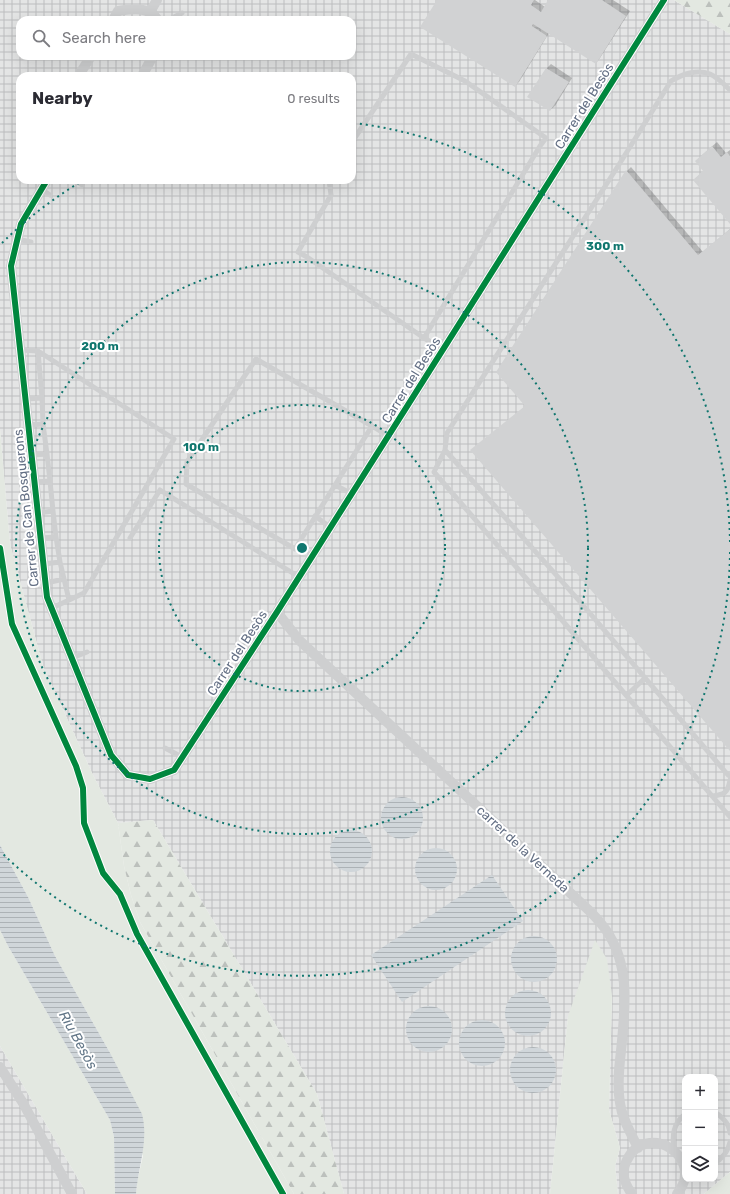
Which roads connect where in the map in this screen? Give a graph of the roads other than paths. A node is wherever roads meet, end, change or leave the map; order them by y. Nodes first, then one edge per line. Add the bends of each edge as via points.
1 (157, 0) edge
2 (664, 0) edge
3 (150, 12) junction
4 (182, 13) dead end
5 (115, 16) edge
6 (155, 16) edge
7 (176, 16) edge
8 (88, 60) edge
9 (151, 60) edge
10 (80, 72) edge
11 (144, 72) edge
12 (730, 90) edge
13 (356, 136) edge
14 (46, 184) edge
15 (330, 184) edge
16 (17, 239) junction
17 (32, 242) dead end
18 (424, 338) junction
19 (443, 349) junction
20 (20, 350) junction
21 (38, 351) junction
22 (42, 398) junction
23 (26, 399) junction
24 (43, 424) junction
25 (28, 425) junction
26 (372, 426) junction
27 (388, 436) junction
28 (445, 450) junction
29 (47, 454) junction
30 (32, 455) junction
31 (50, 481) junction
32 (35, 482) junction
33 (335, 485) junction
34 (352, 494) junction
35 (53, 511) junction
36 (38, 513) junction
37 (315, 516) junction
38 (330, 527) junction
39 (56, 536) junction
40 (41, 538) junction
41 (130, 538) dead end
42 (60, 562) junction
43 (44, 564) junction
44 (299, 577) junction
45 (64, 579) junction
46 (46, 583) junction
47 (68, 600) junction
48 (52, 608) junction
49 (277, 612) junction
50 (256, 620) dead end
51 (267, 628) junction
52 (87, 652) dead end
53 (72, 658) junction
54 (645, 678) junction
55 (626, 695) junction
56 (165, 748) dead end
57 (182, 757) junction
58 (174, 770) joint
59 (730, 776) edge
60 (730, 780) edge
61 (712, 796) junction
62 (730, 817) edge
63 (0, 1066) edge
64 (718, 1114) edge
65 (682, 1117) edge
66 (727, 1119) edge
67 (730, 1133) edge
68 (730, 1142) edge
69 (638, 1148) junction
70 (729, 1149) edge
71 (675, 1151) junction
72 (682, 1161) edge
73 (718, 1161) edge
74 (683, 1182) edge
75 (681, 1192) edge
76 (72, 1194) edge
77 (632, 1194) edge

1 - 3 street
2 - 19 street, Carrer del Besòs
3 - 5 street via 135,9 118,11
3 - 6 street
4 - 7 lane
8 - 10 street
9 - 11 street
12 - 28 lane via 711,74 702,72 680,75 671,81 447,433
13 - 18 lane via 411,54 465,81 546,138
14 - 16 street, Carrer de Can Bosquerons via 45,192 21,224
15 - 18 lane via 331,195 298,252
16 - 17 lane
16 - 20 street, Carrer de Can Bosquerons via 11,266
18 - 19 lane
19 - 27 street, Carrer del Besòs
20 - 21 lane
20 - 23 street, Carrer de Can Bosquerons
21 - 22 lane
21 - 47 lane via 174,439 84,593
22 - 23 lane
22 - 24 lane
23 - 25 street, Carrer de Can Bosquerons
24 - 25 lane
24 - 29 lane
25 - 30 street, Carrer de Can Bosquerons
26 - 27 lane
26 - 33 lane
26 - 37 lane via 256,359 187,462 186,484 295,549
27 - 34 street, Carrer del Besòs
28 - 54 lane
28 - 55 lane via 434,472
29 - 30 lane
29 - 31 lane
30 - 32 street, Carrer de Can Bosquerons
31 - 32 lane
31 - 35 lane
32 - 36 street, Carrer de Can Bosquerons
33 - 34 lane
33 - 37 lane
34 - 38 street, Carrer del Besòs
35 - 36 lane
35 - 39 lane
36 - 40 street, Carrer de Can Bosquerons
37 - 38 lane
38 - 44 street, Carrer del Besòs
39 - 40 lane
39 - 42 lane
40 - 43 street, Carrer de Can Bosquerons
41 - 44 lane via 160,490
42 - 43 lane
42 - 45 lane
43 - 46 street, Carrer de Can Bosquerons
44 - 49 street, Carrer del Besòs
45 - 46 lane
45 - 47 lane
46 - 48 street, Carrer de Can Bosquerons via 47,597
47 - 48 lane
48 - 53 street, Carrer de Can Bosquerons
49 - 51 street, Carrer del Besòs
49 - 69 street, carrer de la Verneda via 299,640 606,929 617,951 625,987 620,1103 623,1117
50 - 51 lane
51 - 57 street, Carrer del Besòs
52 - 53 lane
53 - 58 street, Carrer de Can Bosquerons via 111,755 128,776 150,779
54 - 55 lane
54 - 59 lane
55 - 61 lane
56 - 57 lane
57 - 58 street, Carrer del Besòs
60 - 61 lane via 727,792
61 - 62 lane
63 - 76 street
64 - 66 lane
65 - 71 lane via 674,1130
66 - 67 lane
68 - 70 lane
69 - 71 street via 654,1143 665,1145
69 - 77 street via 625,1166 624,1178
70 - 73 lane
71 - 72 street
74 - 75 street

